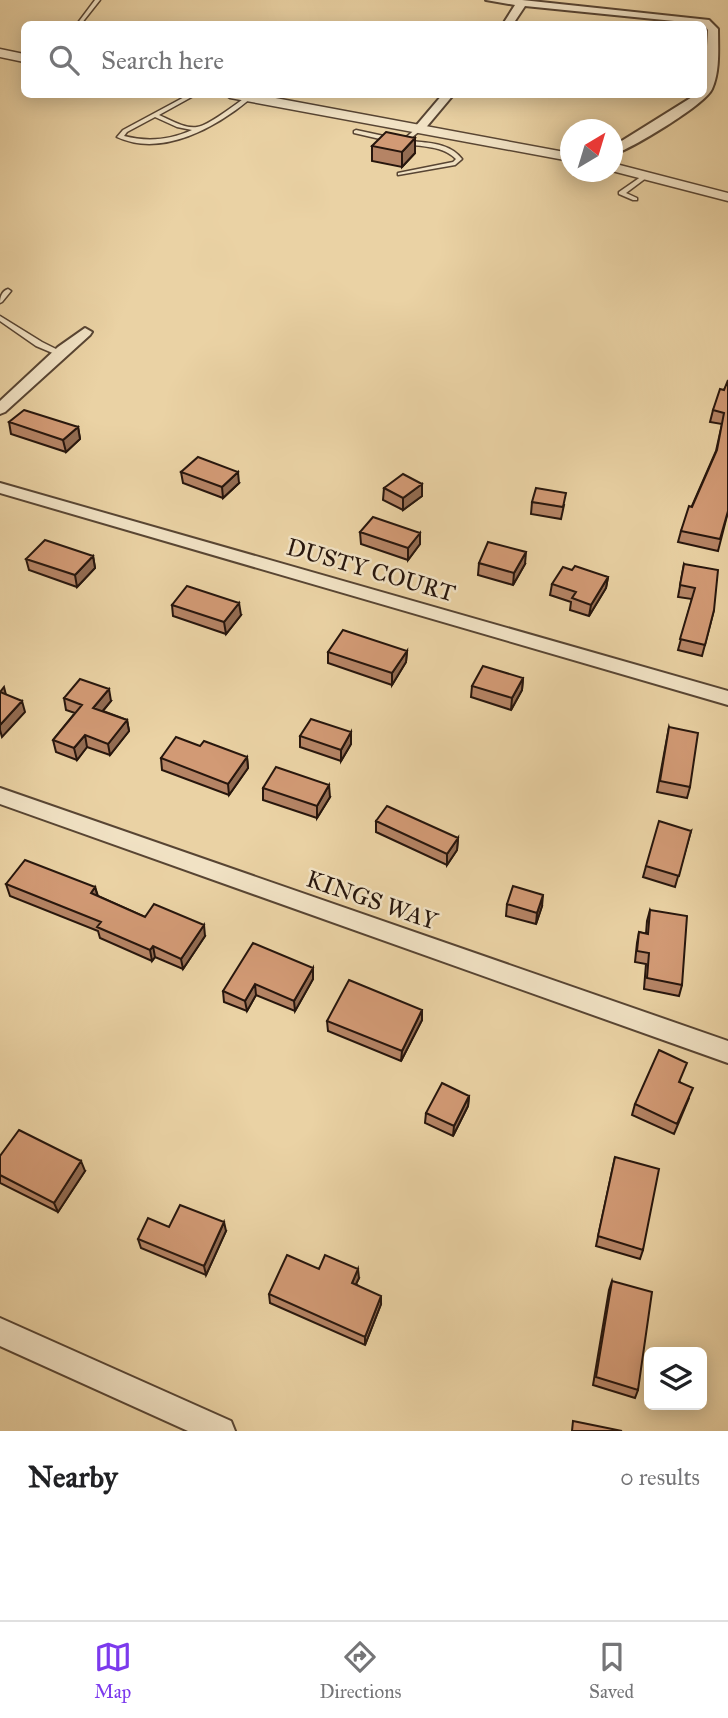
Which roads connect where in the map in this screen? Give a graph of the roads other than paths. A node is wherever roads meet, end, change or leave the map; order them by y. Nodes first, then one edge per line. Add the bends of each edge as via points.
1 (98, 0) edge
2 (491, 0) edge
3 (522, 3) junction
4 (81, 21) edge
5 (510, 21) edge
6 (695, 21) edge
7 (707, 24) edge
8 (0, 53) edge
9 (21, 57) edge
10 (707, 88) edge
11 (187, 98) edge
12 (247, 98) joint
13 (446, 98) edge
14 (700, 98) edge
15 (154, 115) junction
16 (198, 129) junction
17 (419, 129) junction
18 (356, 132) dead end
19 (407, 139) junction
20 (623, 145) edge
21 (560, 155) edge
22 (623, 170) edge
23 (400, 174) dead end
24 (647, 175) junction
25 (728, 197) edge
26 (635, 199) dead end
27 (8, 291) dead end
28 (0, 301) edge
29 (0, 318) edge
30 (85, 332) dead end
31 (58, 352) junction
32 (0, 409) edge
33 (0, 488) edge
34 (728, 698) edge
35 (0, 796) edge
36 (728, 1052) edge
37 (0, 1332) edge
38 (221, 1431) edge

1 - 4 lane
2 - 3 street
3 - 5 street
3 - 6 street
7 - 10 street via 711,25 711,66
8 - 9 street
11 - 15 lane
12 - 16 lane
12 - 17 street
13 - 17 street
14 - 20 street
15 - 16 lane
15 - 16 lane via 120,137 164,142
17 - 19 lane
17 - 21 street
18 - 19 lane
19 - 23 lane via 450,150 459,159
22 - 24 street
24 - 25 street
24 - 26 lane via 621,193
27 - 28 lane
29 - 31 lane
30 - 31 street
31 - 32 street
33 - 34 street, DUSTY COURT
35 - 36 street, KINGS WAY
37 - 38 street

